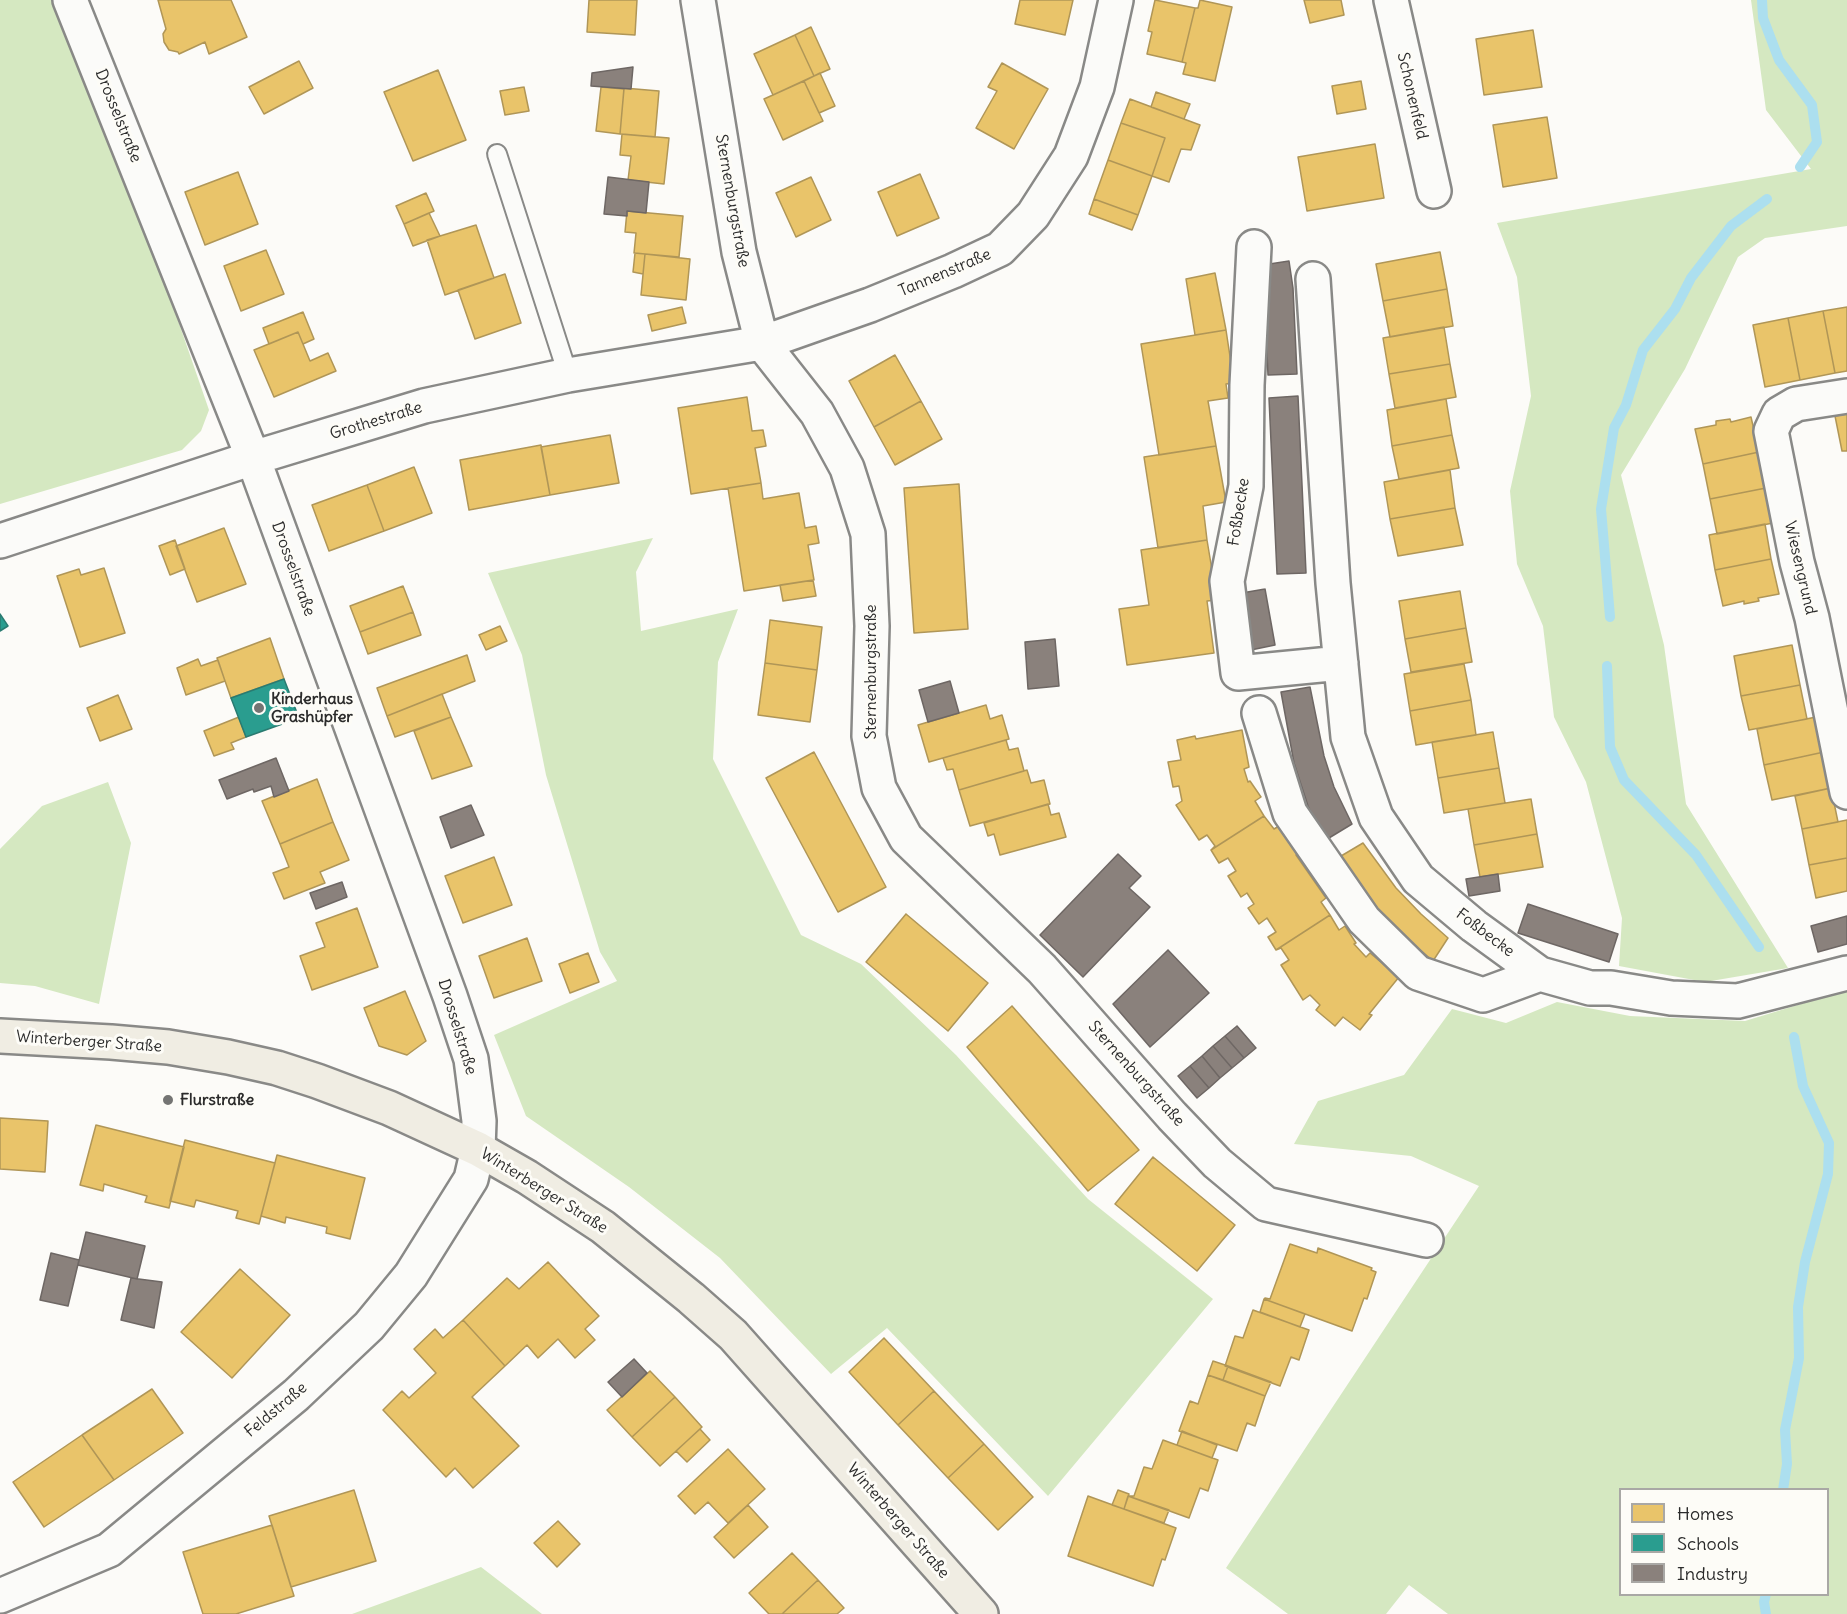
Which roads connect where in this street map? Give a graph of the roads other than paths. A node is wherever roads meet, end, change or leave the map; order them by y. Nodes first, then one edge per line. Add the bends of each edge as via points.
1 (70, 0) edge
2 (698, 0) edge
3 (1116, 0) edge
4 (1391, 0) edge
5 (497, 154) dead end
6 (1434, 191) dead end
7 (1254, 246) dead end
8 (1313, 279) dead end
9 (762, 343) junction
10 (568, 375) junction
11 (1847, 396) edge
12 (253, 458) junction
13 (0, 541) edge
14 (1341, 663) junction
15 (1259, 713) dead end
16 (1847, 792) edge
17 (1847, 973) edge
18 (1540, 974) junction
19 (0, 1036) edge
20 (478, 1149) junction
21 (1426, 1240) dead end
22 (0, 1596) edge
23 (981, 1614) edge

1 - 12 street, Drosselstraße
2 - 9 street, Sternenburgstraße via 740,252
3 - 9 street, Tannenstraße via 1097,87 1071,156 1033,215 1000,249 870,305
4 - 6 street, Schonenfeld
5 - 10 lane
7 - 14 street, Foßbecke via 1246,486 1227,581 1238,673
8 - 14 street, Foßbecke
9 - 10 street, Grothestraße
9 - 21 street, Sternenburgstraße via 817,413 847,468 868,534 872,626 869,736 879,788 906,838 1042,969 1217,1163 1266,1204
10 - 12 street, Grothestraße via 424,406
11 - 16 street, Wiesengrund via 1796,404 1779,414 1771,431
12 - 13 street, Grothestraße
12 - 20 street, Drosselstraße via 471,1059 479,1121
14 - 18 street, Foßbecke via 1348,737 1376,818 1418,879
15 - 18 street, Foßbecke via 1290,813 1364,920 1418,974 1483,995
17 - 18 street, Foßbecke via 1738,1001 1590,988
19 - 20 main road, Winterberger Straße via 168,1047 278,1068 389,1108
20 - 22 street, Feldstraße via 471,1179 411,1275 369,1326 312,1380 109,1550
20 - 23 main road, Winterberger Straße via 603,1227 733,1335

